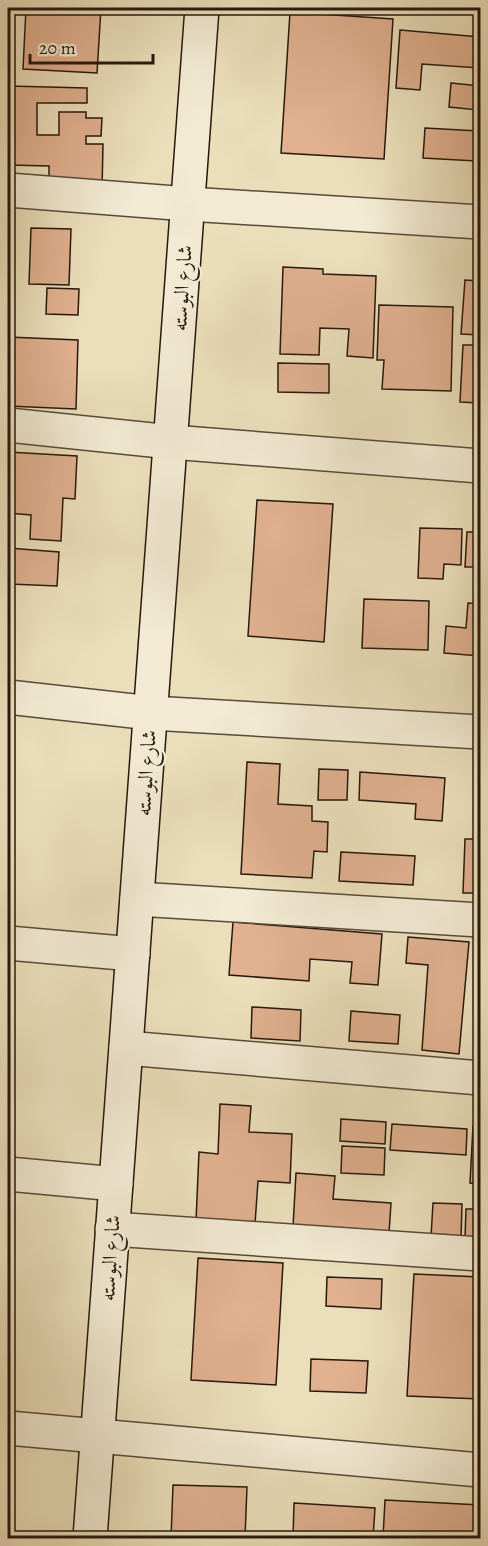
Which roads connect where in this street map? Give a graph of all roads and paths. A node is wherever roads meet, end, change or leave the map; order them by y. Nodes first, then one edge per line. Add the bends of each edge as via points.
1 (202, 8) edge
2 (8, 190) edge
3 (188, 204) junction
4 (480, 222) edge
5 (8, 425) edge
6 (171, 442) junction
7 (480, 466) edge
8 (8, 697) edge
9 (151, 713) junction
10 (480, 732) edge
11 (137, 899) junction
12 (480, 920) edge
13 (8, 943) edge
14 (133, 954) junction
15 (126, 1048) junction
16 (480, 1078) edge
17 (8, 1174) edge
18 (116, 1184) junction
19 (112, 1229) junction
20 (480, 1254) edge
21 (8, 1428) edge
22 (98, 1436) junction
23 (480, 1470) edge
24 (90, 1539) edge

1 - 3 street, شارع البوسته
2 - 3 street
3 - 4 street
3 - 6 street, شارع البوسته
5 - 6 street
6 - 7 street
6 - 9 street, شارع البوسته
8 - 9 street
9 - 10 street
9 - 11 street, شارع البوسته
11 - 12 street
11 - 14 street, شارع البوسته
13 - 14 street
14 - 15 street, شارع البوسته
15 - 16 street
15 - 18 street, شارع البوسته
17 - 18 street
18 - 19 street, شارع البوسته
19 - 20 street
19 - 22 street, شارع البوسته
21 - 22 street
22 - 23 street
22 - 24 street, شارع البوسته

